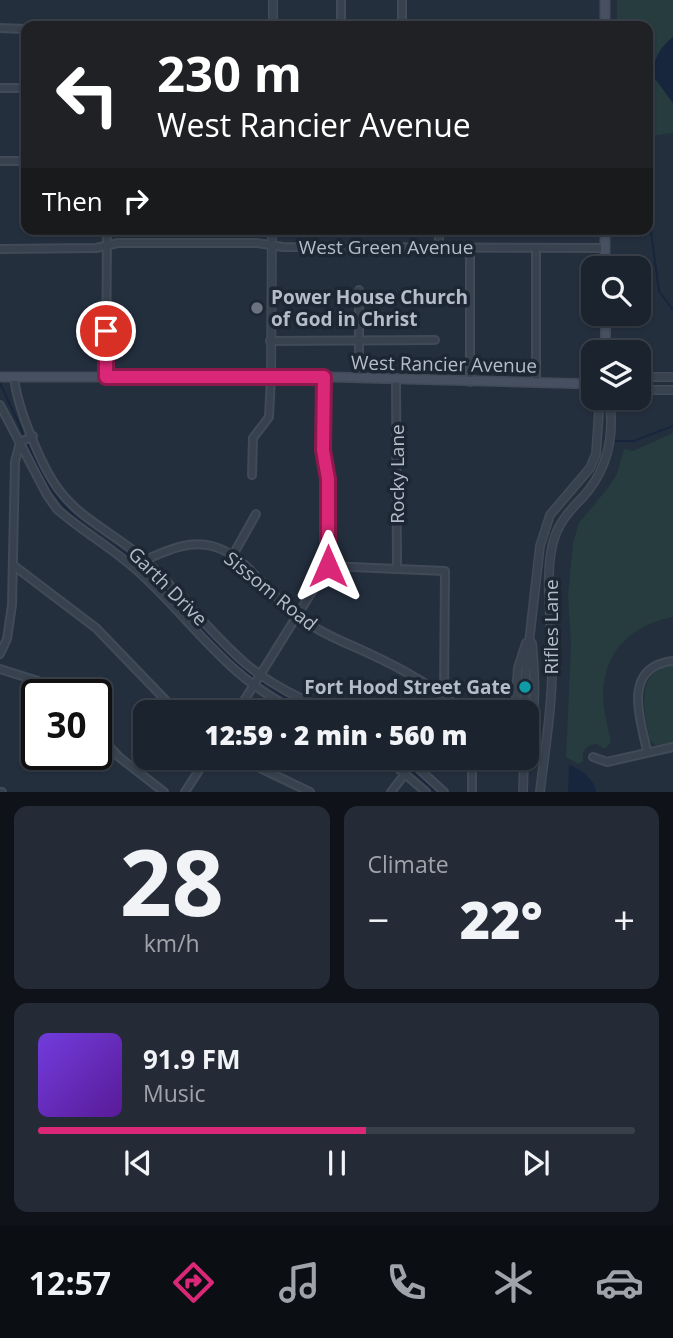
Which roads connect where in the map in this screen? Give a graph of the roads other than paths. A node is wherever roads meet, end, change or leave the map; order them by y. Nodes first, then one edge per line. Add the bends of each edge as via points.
1 (272, 0) edge
2 (341, 0) edge
3 (402, 0) edge
4 (605, 0) edge
5 (273, 21) edge
6 (341, 21) edge
7 (402, 21) edge
8 (605, 21) edge
9 (0, 28) edge
10 (21, 29) edge
11 (0, 88) edge
12 (21, 89) edge
13 (0, 161) edge
14 (21, 161) edge
15 (107, 235) edge
16 (272, 235) edge
17 (439, 235) edge
18 (605, 235) edge
19 (107, 245) junction
20 (272, 245) junction
21 (439, 247) junction
22 (470, 247) junction
23 (536, 247) junction
24 (605, 248) junction
25 (0, 249) edge
26 (605, 256) edge
27 (359, 290) dead end
28 (606, 326) edge
29 (606, 337) junction
30 (359, 340) junction
31 (435, 340) dead end
32 (606, 340) edge
33 (607, 340) edge
34 (270, 341) junction
35 (0, 377) edge
36 (14, 377) junction
37 (106, 377) junction
38 (271, 377) junction
39 (324, 377) junction
40 (651, 377) edge
41 (673, 377) edge
42 (359, 378) junction
43 (396, 378) junction
44 (470, 382) junction
45 (536, 383) junction
46 (581, 384) edge
47 (651, 390) edge
48 (673, 390) edge
49 (0, 405) edge
50 (599, 410) edge
51 (609, 410) edge
52 (33, 436) junction
53 (20, 442) junction
54 (251, 475) dead end
55 (257, 514) dead end
56 (233, 555) junction
57 (145, 560) junction
58 (13, 565) junction
59 (328, 566) junction
60 (397, 569) junction
61 (299, 615) junction
62 (531, 629) junction
63 (0, 654) edge
64 (673, 661) edge
65 (0, 669) edge
66 (261, 675) junction
67 (32, 679) edge
68 (254, 686) junction
69 (444, 697) junction
70 (165, 700) edge
71 (245, 700) edge
72 (278, 700) edge
73 (304, 700) edge
74 (448, 700) edge
75 (522, 700) edge
76 (528, 700) edge
77 (534, 700) edge
78 (673, 747) edge
79 (112, 749) edge
80 (647, 751) junction
81 (593, 757) dead end
82 (199, 770) edge
83 (264, 770) edge
84 (400, 770) edge
85 (420, 770) edge
86 (472, 770) edge
87 (524, 770) edge
88 (405, 774) junction
89 (164, 792) edge
90 (185, 792) edge
91 (310, 792) edge
92 (391, 792) edge
93 (426, 792) edge
94 (444, 792) edge
95 (472, 792) edge
96 (523, 792) edge
97 (540, 792) edge

1 - 5 street
2 - 6 street
3 - 7 street
4 - 8 main road
9 - 10 street
11 - 12 street
13 - 14 street
15 - 19 street
16 - 20 street
17 - 21 street
18 - 24 main road
19 - 20 street, West Green Avenue
19 - 25 street, West Green Avenue
19 - 37 street
20 - 21 street, West Green Avenue
20 - 34 street
21 - 22 street, West Green Avenue
22 - 23 street, West Green Avenue
22 - 44 street
23 - 24 street, West Green Avenue
23 - 45 street
24 - 26 main road
27 - 30 street
28 - 29 main road
29 - 32 main road
29 - 33 street
30 - 31 street
30 - 34 street
30 - 42 street
34 - 38 street
35 - 36 main road, West Rancier Avenue
36 - 37 main road, West Rancier Avenue
36 - 52 street, Garth Drive via 15,392
37 - 38 main road, West Rancier Avenue
38 - 39 main road, West Rancier Avenue
38 - 54 street via 269,417 253,438
39 - 42 main road, West Rancier Avenue
39 - 59 street
40 - 41 street
42 - 43 main road, West Rancier Avenue
43 - 44 main road, West Rancier Avenue
43 - 60 street, Rocky Lane
44 - 45 main road, West Rancier Avenue
45 - 46 main road, West Rancier Avenue
47 - 48 street
49 - 53 street
50 - 62 street, Rifles Lane via 596,454 590,468 550,515 540,546
51 - 97 street, Rifles Lane via 609,448 604,464 562,521 552,545 552,661
52 - 53 street
52 - 57 street, Garth Drive via 47,472 66,499
53 - 58 street
53 - 68 street via 57,509 141,574 214,652
55 - 56 street
56 - 57 street, Sissom Road via 201,545 174,548
56 - 61 street, Sissom Road
57 - 66 street, Garth Drive
58 - 63 street via 10,624
58 - 70 street via 96,628
59 - 60 street
59 - 61 street
60 - 69 street via 445,571
61 - 66 street
61 - 69 street, Sissom Road
62 - 75 street
62 - 76 street
62 - 77 street
64 - 80 street via 649,669 640,682 637,698
65 - 67 street
66 - 68 street
66 - 73 street, Garth Drive
68 - 71 street
68 - 72 street
69 - 74 street, Sissom Road
78 - 80 street
79 - 89 street
80 - 81 street via 607,762
82 - 90 street
83 - 91 street
84 - 88 street
85 - 94 street
86 - 95 street
87 - 96 street
88 - 92 street
88 - 93 street

